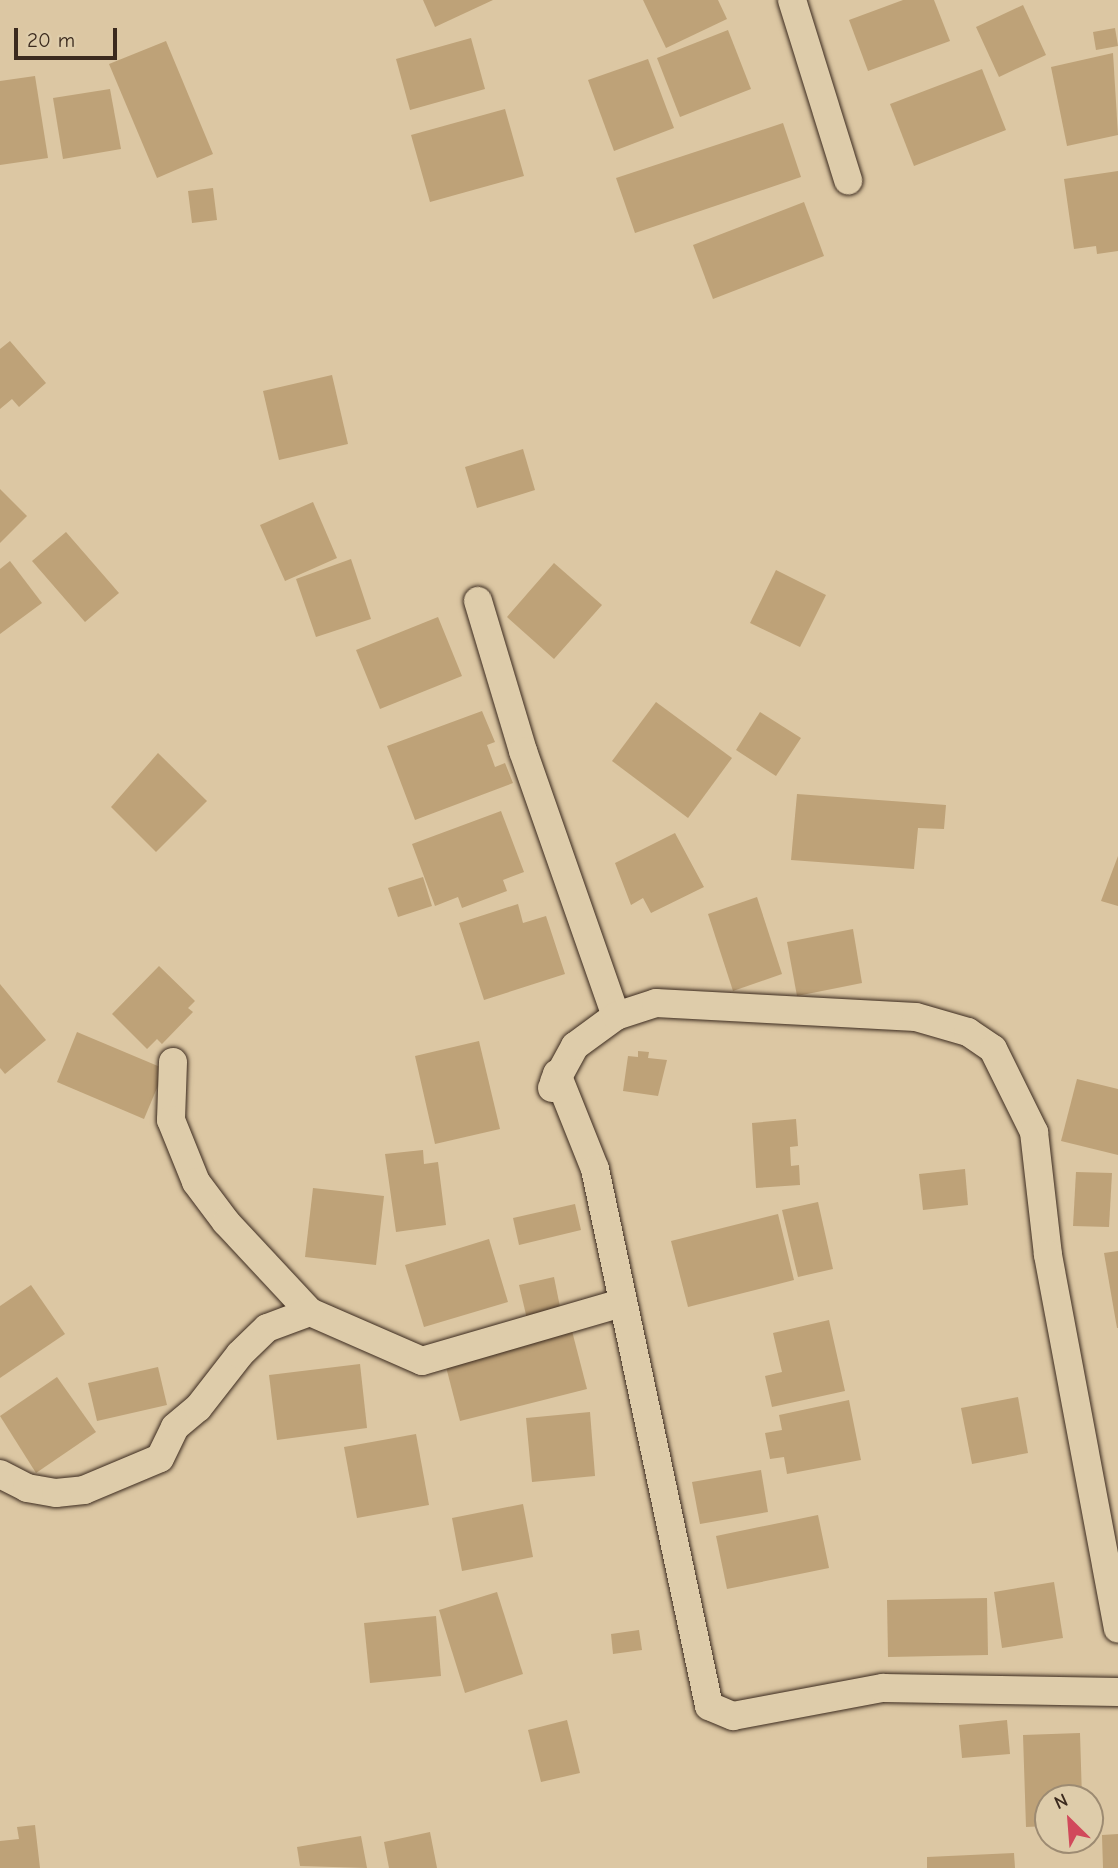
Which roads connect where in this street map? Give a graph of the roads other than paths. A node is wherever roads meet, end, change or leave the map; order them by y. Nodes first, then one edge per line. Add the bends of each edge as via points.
1 (792, 0) edge
2 (848, 180) dead end
3 (478, 600) dead end
4 (616, 1016) junction
5 (173, 1062) dead end
6 (621, 1303) junction
7 (310, 1312) junction
8 (0, 1474) edge
9 (1118, 1629) edge
10 (1118, 1692) edge

1 - 2 street
3 - 4 street via 523,751
4 - 6 street via 575,1046 556,1074 552,1088 557,1074 595,1169
4 - 9 street via 656,1003 916,1017 968,1032 993,1049 1034,1132 1048,1255
5 - 7 street via 171,1120 196,1182 226,1222
6 - 7 street via 422,1361
6 - 10 street via 709,1706 733,1716 883,1688
7 - 8 street via 267,1328 240,1354 198,1408 175,1427 160,1458 84,1490 56,1493 27,1488

